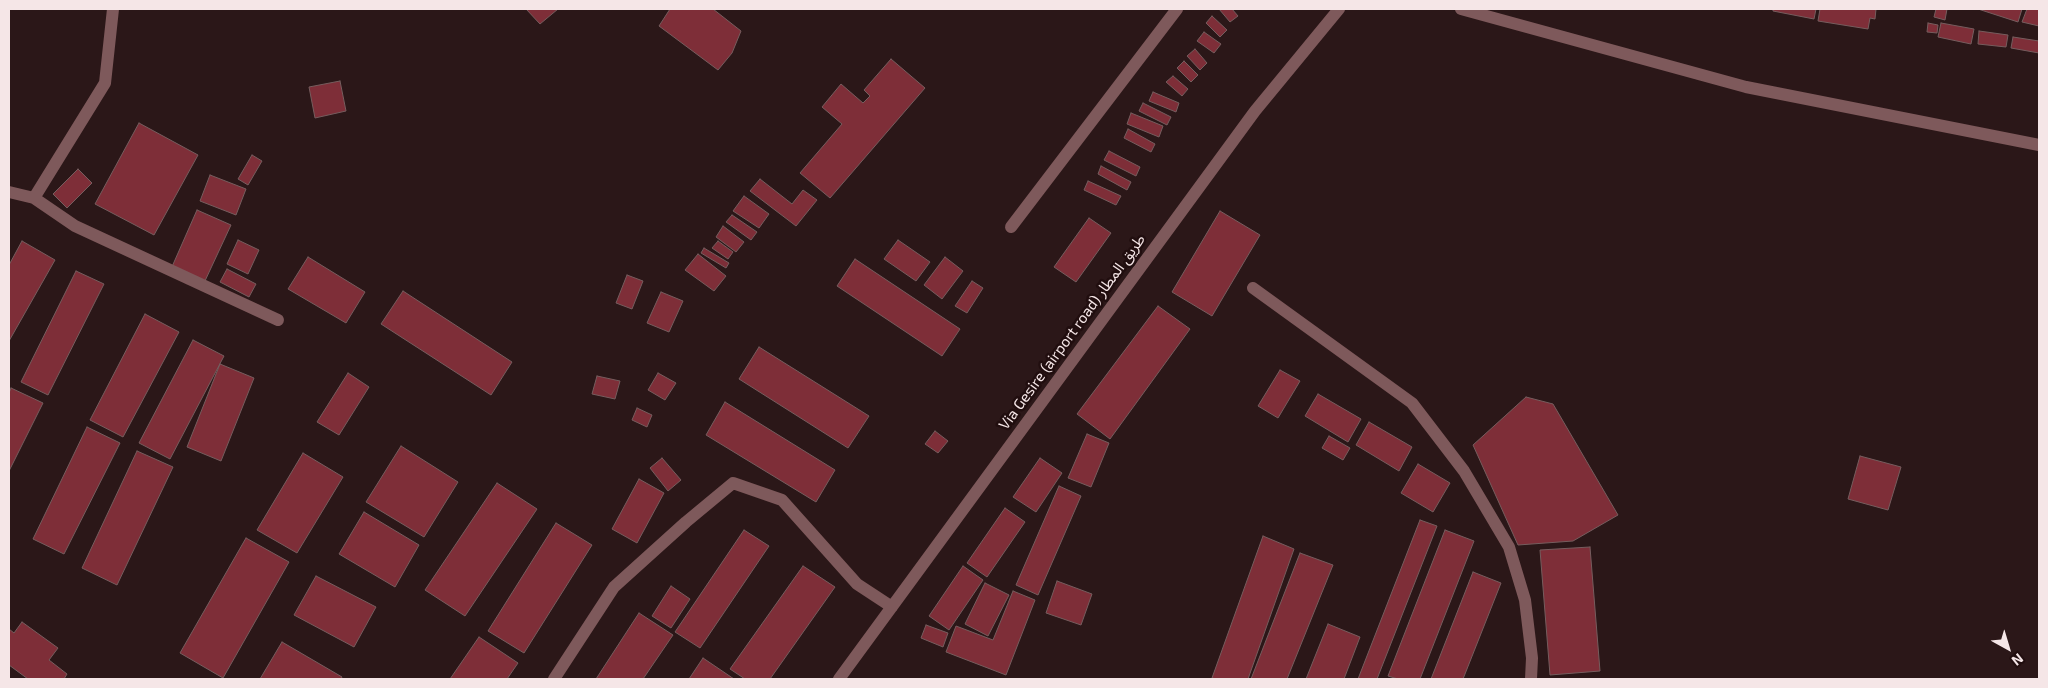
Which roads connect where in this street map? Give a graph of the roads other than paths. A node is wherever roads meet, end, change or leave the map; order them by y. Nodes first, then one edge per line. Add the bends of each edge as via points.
1 (113, 9) edge
2 (1177, 9) edge
3 (1339, 9) edge
4 (1461, 9) edge
5 (2039, 145) edge
6 (9, 192) edge
7 (34, 198) junction
8 (1011, 227) dead end
9 (1253, 288) dead end
10 (278, 320) dead end
11 (892, 606) junction
12 (554, 679) edge
13 (839, 679) edge
14 (1531, 679) edge

1 - 7 street via 105,83
2 - 8 street
3 - 11 street, Via Gesire (airport road) طريق المطار via 1254,111
4 - 5 street via 1746,87
6 - 7 street
7 - 10 street via 75,226
9 - 14 street via 1412,403 1464,471 1508,547 1525,600 1532,658
11 - 12 street via 857,584 782,500 733,483 614,588
11 - 13 street, Via Gesire (airport road) طريق المطار

